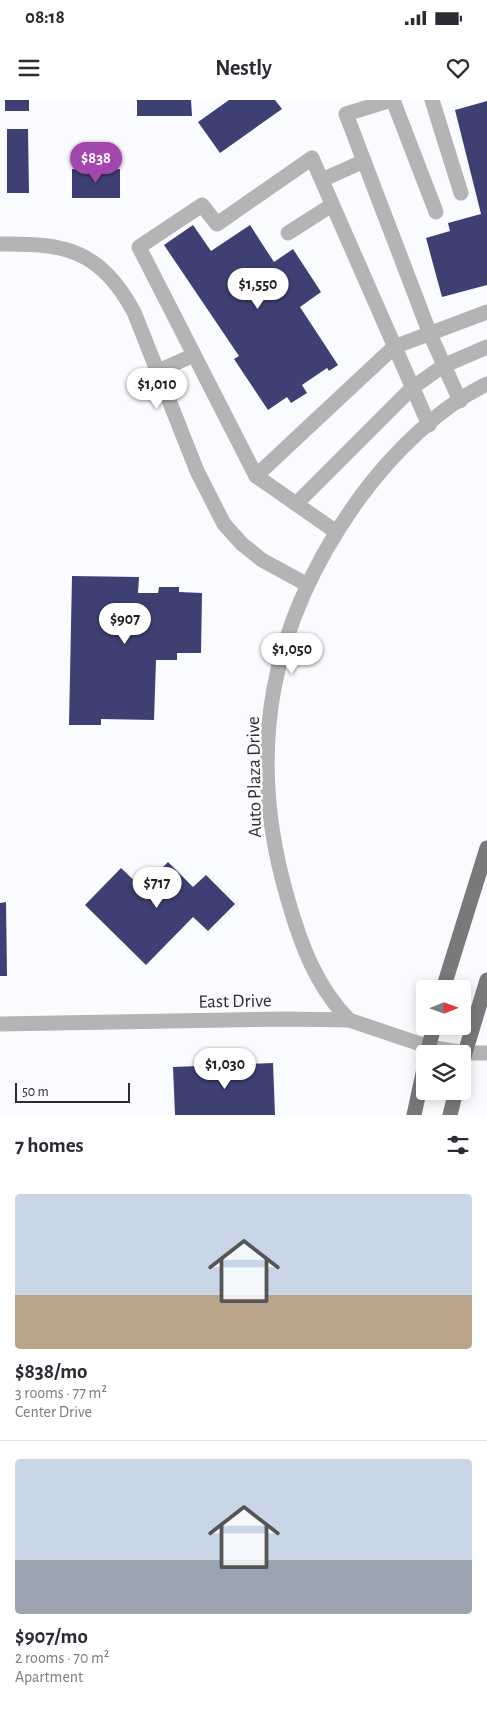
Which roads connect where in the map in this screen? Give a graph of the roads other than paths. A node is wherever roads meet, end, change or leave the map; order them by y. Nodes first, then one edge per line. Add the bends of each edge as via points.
1 (392, 100) edge
2 (432, 100) edge
3 (364, 162) junction
4 (322, 180) junction
5 (461, 193) dead end
6 (332, 205) junction
7 (436, 212) dead end
8 (288, 233) dead end
9 (0, 244) edge
10 (487, 312) edge
11 (430, 334) junction
12 (487, 347) edge
13 (394, 348) junction
14 (194, 355) junction
15 (443, 366) junction
16 (158, 371) junction
17 (487, 384) edge
18 (412, 388) junction
19 (460, 400) junction
20 (428, 425) junction
21 (256, 476) junction
22 (296, 504) junction
23 (335, 531) junction
24 (306, 584) junction
25 (487, 848) edge
26 (446, 980) edge
27 (487, 980) edge
28 (349, 1020) junction
29 (0, 1024) edge
30 (416, 1045) edge
31 (468, 1045) edge
32 (487, 1053) edge
33 (471, 1056) edge
34 (417, 1100) edge
35 (454, 1100) edge
36 (414, 1115) edge
37 (450, 1115) edge

1 - 3 street via 346,114
1 - 7 street
2 - 5 street
3 - 4 street
3 - 11 street
4 - 6 street
4 - 14 street via 312,158 217,224 202,205 139,247
6 - 8 street
6 - 13 street
9 - 16 street via 51,245 93,261 123,292
10 - 11 street
11 - 13 street
11 - 15 street
12 - 15 street
13 - 18 street
13 - 21 street
14 - 16 street
14 - 21 street
15 - 18 street
15 - 19 street
16 - 24 street via 198,472 224,524 262,560
17 - 19 street, Auto Plaza Drive
18 - 20 street
18 - 22 street
19 - 20 street, Auto Plaza Drive
20 - 23 street, Auto Plaza Drive via 373,480
21 - 22 street
22 - 23 street
23 - 24 street, Auto Plaza Drive
24 - 28 street, Auto Plaza Drive via 281,652 273,693 268,734 270,818 276,860 300,940 317,979 333,1004
25 - 26 main road
27 - 31 main road
28 - 29 street, East Drive
28 - 30 street, East Drive
32 - 33 street, East Drive
34 - 36 main road
35 - 37 main road

